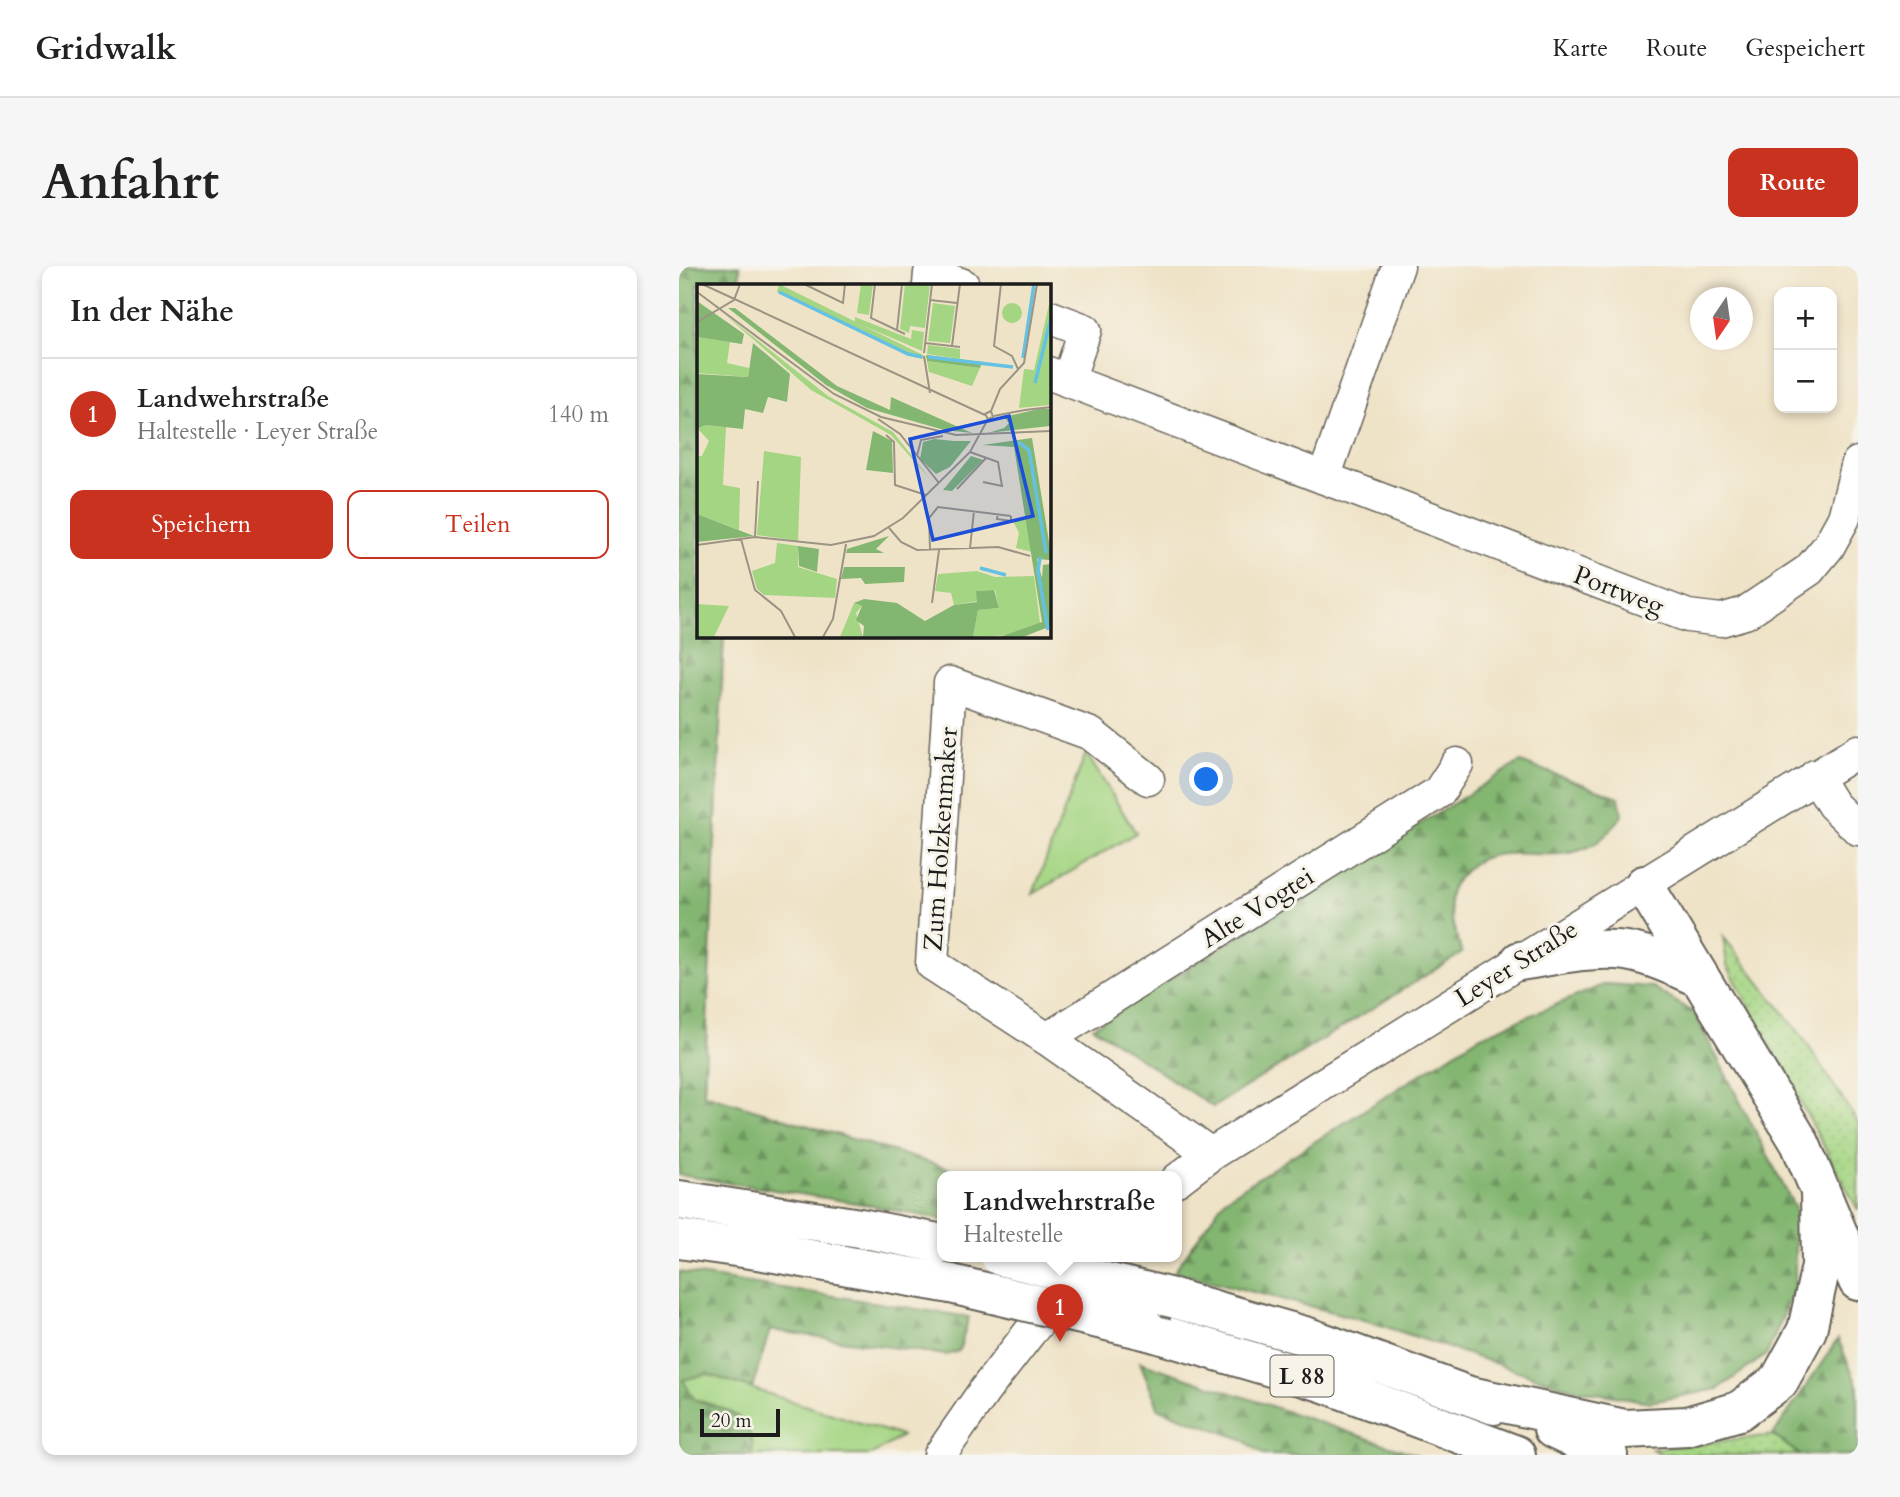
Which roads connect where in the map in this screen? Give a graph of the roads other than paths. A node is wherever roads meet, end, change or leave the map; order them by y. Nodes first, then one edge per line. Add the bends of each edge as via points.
1 (1398, 266) edge
2 (929, 284) edge
3 (960, 284) edge
4 (1050, 317) edge
5 (1058, 377) edge
6 (1857, 471) edge
7 (1324, 478) junction
8 (1858, 751) edge
9 (1457, 764) dead end
10 (1815, 776) junction
11 (1148, 779) dead end
12 (1858, 829) edge
13 (1644, 885) junction
14 (1520, 961) junction
15 (1700, 978) junction
16 (1047, 1040) junction
17 (1211, 1154) junction
18 (1182, 1176) edge
19 (1820, 1190) junction
20 (679, 1200) edge
21 (679, 1239) edge
22 (937, 1243) edge
23 (1025, 1262) edge
24 (1090, 1262) edge
25 (1858, 1281) edge
26 (1470, 1396) junction
27 (940, 1455) edge
28 (1516, 1455) edge
29 (1608, 1455) edge

1 - 7 street
2 - 3 street via 930,274
4 - 5 street, Portweg via 1085,330
5 - 7 street, Portweg
6 - 7 street, Portweg via 1844,518 1809,570 1745,613 1721,621 1688,616
8 - 10 street, Leyer Straße
9 - 16 street, Alte Vogtei via 1439,792
10 - 12 street via 1833,805
10 - 13 street, Leyer Straße
11 - 16 street, Zum Holzkenmaker via 1091,734 950,683 932,964
13 - 14 street, Leyer Straße
13 - 15 highway
14 - 15 highway via 1620,950
14 - 17 street, Leyer Straße
15 - 19 highway via 1800,1143
16 - 17 street, Zum Holzkenmaker
17 - 18 street, Leyer Straße
19 - 25 highway
19 - 26 highway via 1821,1266 1807,1331 1779,1381 1739,1411 1687,1426 1625,1429
20 - 22 highway
21 - 28 highway, L 88, bridge via 951,1284 1149,1331 1322,1382
23 - 26 highway, L 88, bridge via 1308,1337
24 - 27 street via 1030,1332
26 - 29 highway, L 88

